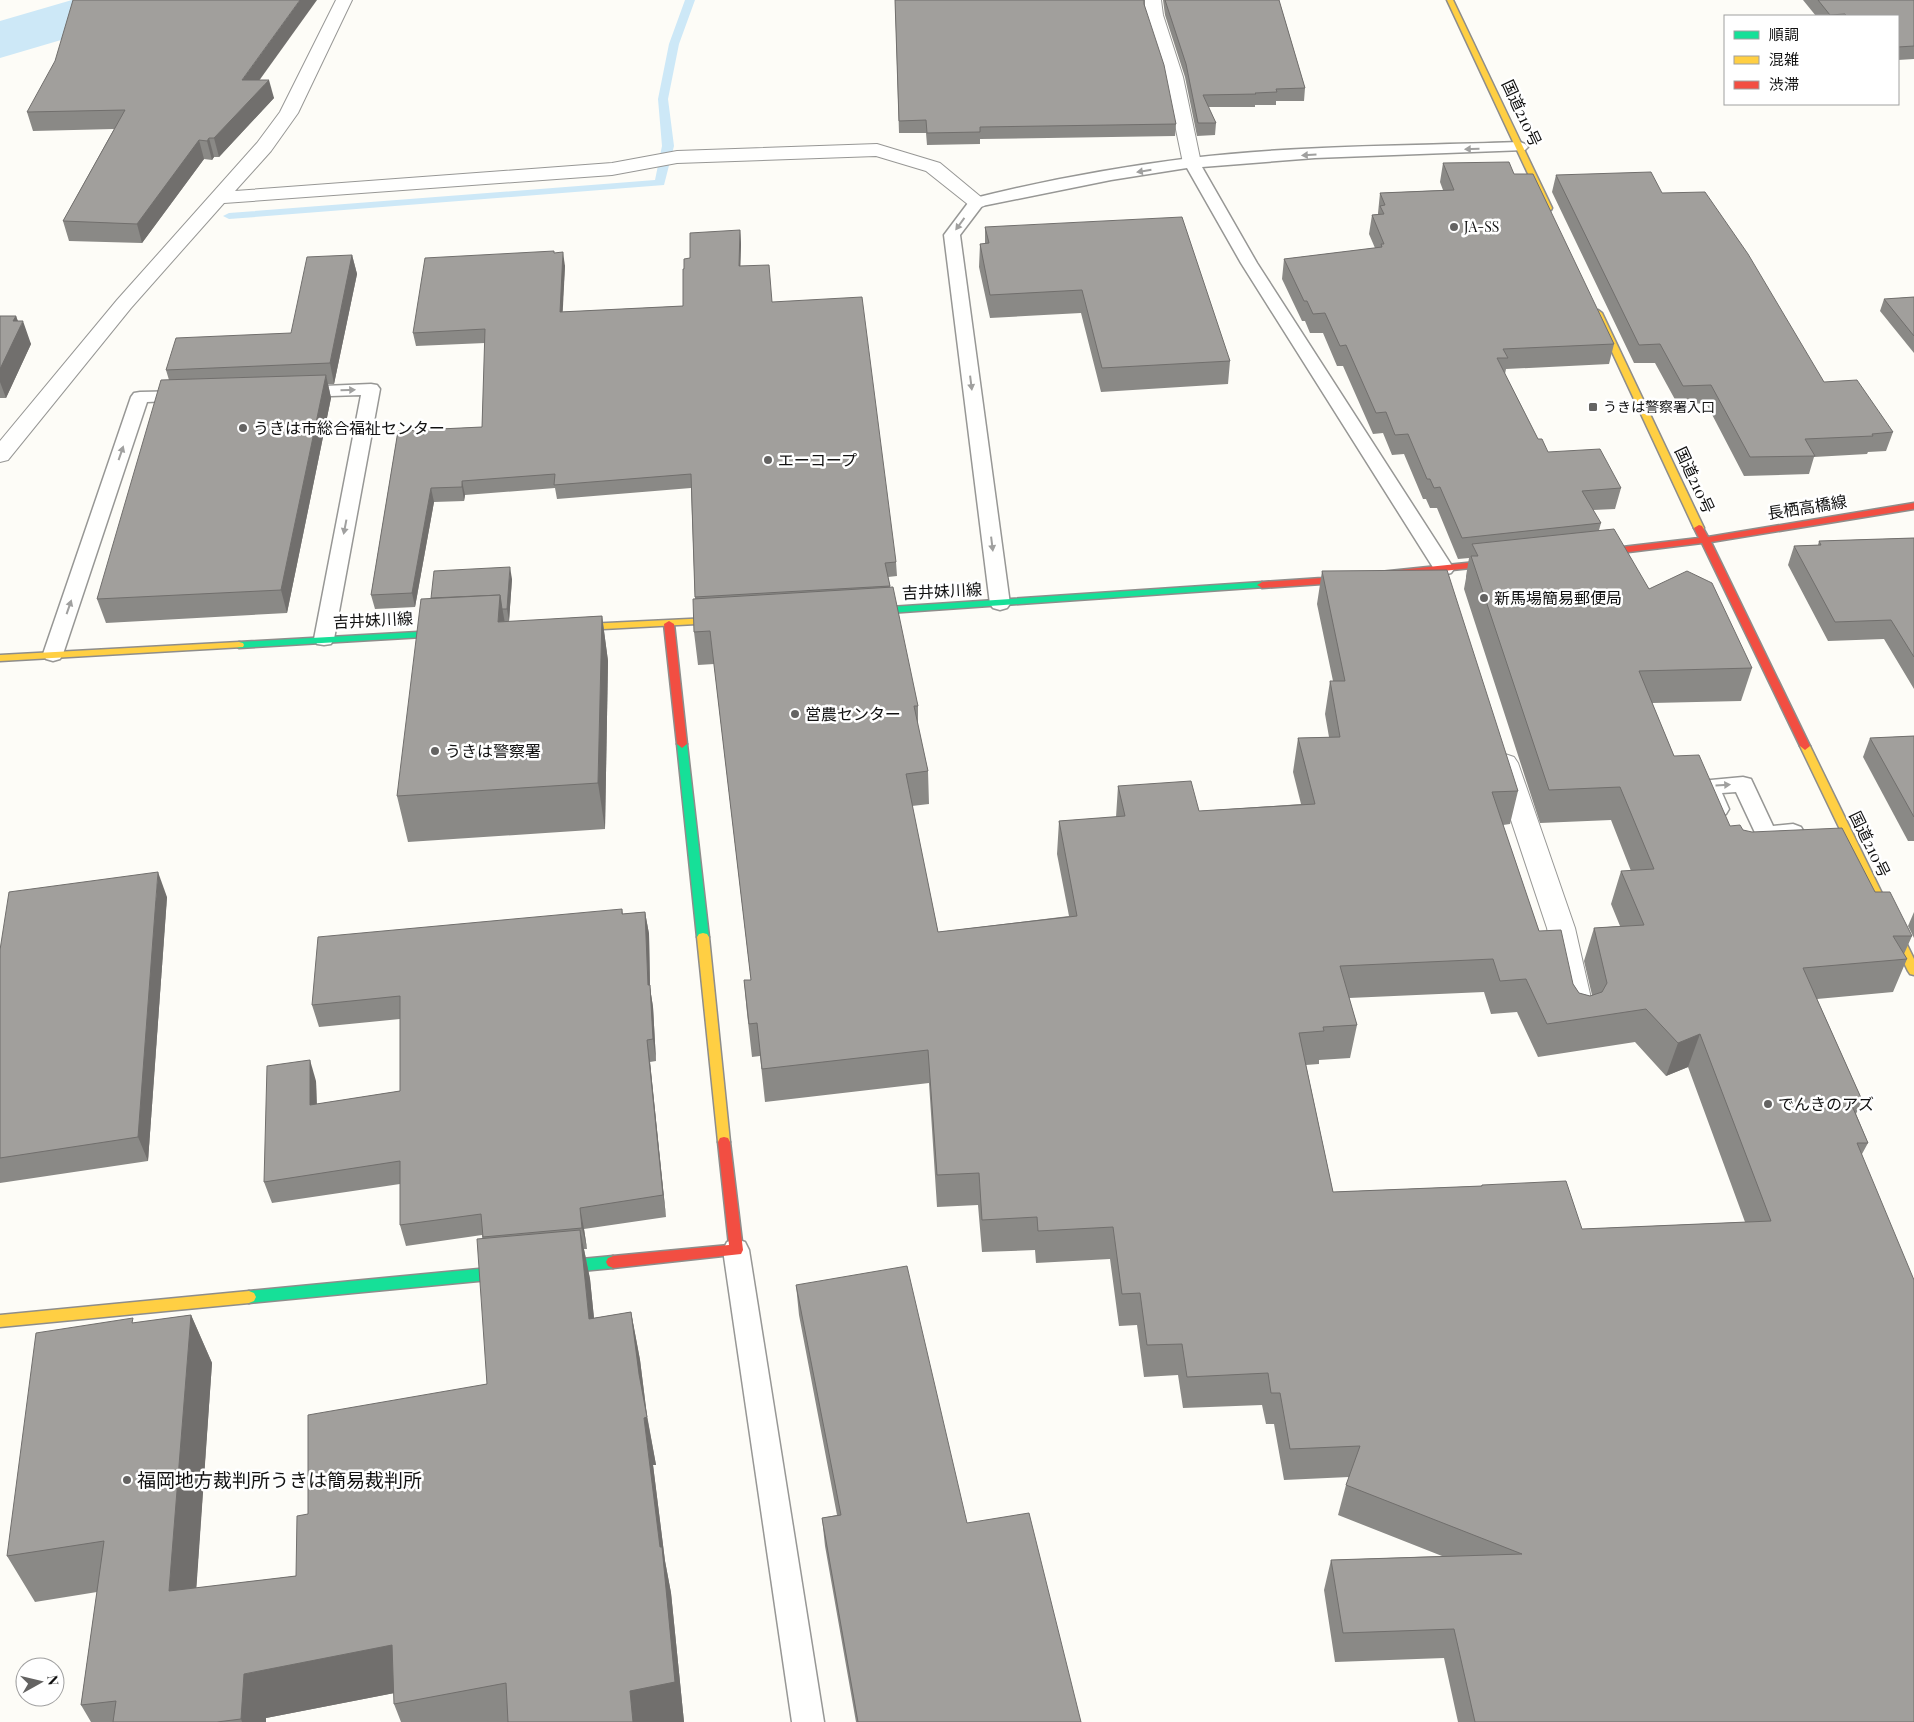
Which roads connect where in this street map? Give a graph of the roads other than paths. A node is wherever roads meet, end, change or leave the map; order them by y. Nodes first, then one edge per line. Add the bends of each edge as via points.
1 (344, 0) edge
2 (1153, 0) edge
3 (1450, 0) edge
4 (1520, 147) junction
5 (1192, 163) junction
6 (219, 198) junction
7 (977, 202) junction
8 (1554, 220) edge
9 (1592, 300) edge
10 (284, 392) edge
11 (207, 395) edge
12 (0, 455) edge
13 (1914, 506) edge
14 (1705, 540) junction
15 (1577, 555) edge
16 (1520, 561) edge
17 (1444, 568) junction
18 (1453, 596) edge
19 (1000, 604) junction
20 (844, 613) edge
21 (737, 620) edge
22 (669, 624) junction
23 (551, 629) edge
24 (462, 633) edge
25 (324, 639) junction
26 (54, 654) junction
27 (0, 658) edge
28 (1499, 743) edge
29 (1728, 829) edge
30 (1828, 830) junction
31 (1797, 852) edge
32 (1759, 854) edge
33 (1914, 972) edge
34 (1580, 1016) edge
35 (736, 1250) junction
36 (0, 1321) edge
37 (808, 1722) edge

1 - 6 street via 289,114
2 - 5 street via 1154,15 1174,77
3 - 4 main road, 国道210号
4 -> 5 lane via 1304,155
4 - 8 main road, 国道210号
5 -> 7 lane
5 - 17 lane via 1249,263
6 - 7 street via 612,169 677,157 877,150 933,167
6 - 12 street via 124,304
7 -> 19 lane via 952,235
9 - 14 main road, 国道210号
10 -> 25 lane via 371,389
26 -> 11 lane via 140,397
13 - 14 main road, 長栖高橋線
14 - 15 main road
14 - 30 main road, 国道210号
16 - 17 main road, 吉井妹川線
17 - 18 street
17 - 19 main road, 吉井妹川線
19 - 20 main road, 吉井妹川線
21 - 22 main road
22 - 23 main road
22 - 35 main road
24 - 25 main road, 吉井妹川線
25 - 26 main road, 吉井妹川線
26 - 27 main road, 吉井妹川線
28 - 34 street via 1561,928
29 -> 30 lane via 1708,786 1743,784 1766,834
30 - 33 main road, 国道210号 via 1846,850
31 - 32 lane
35 - 36 main road
35 - 37 lane

